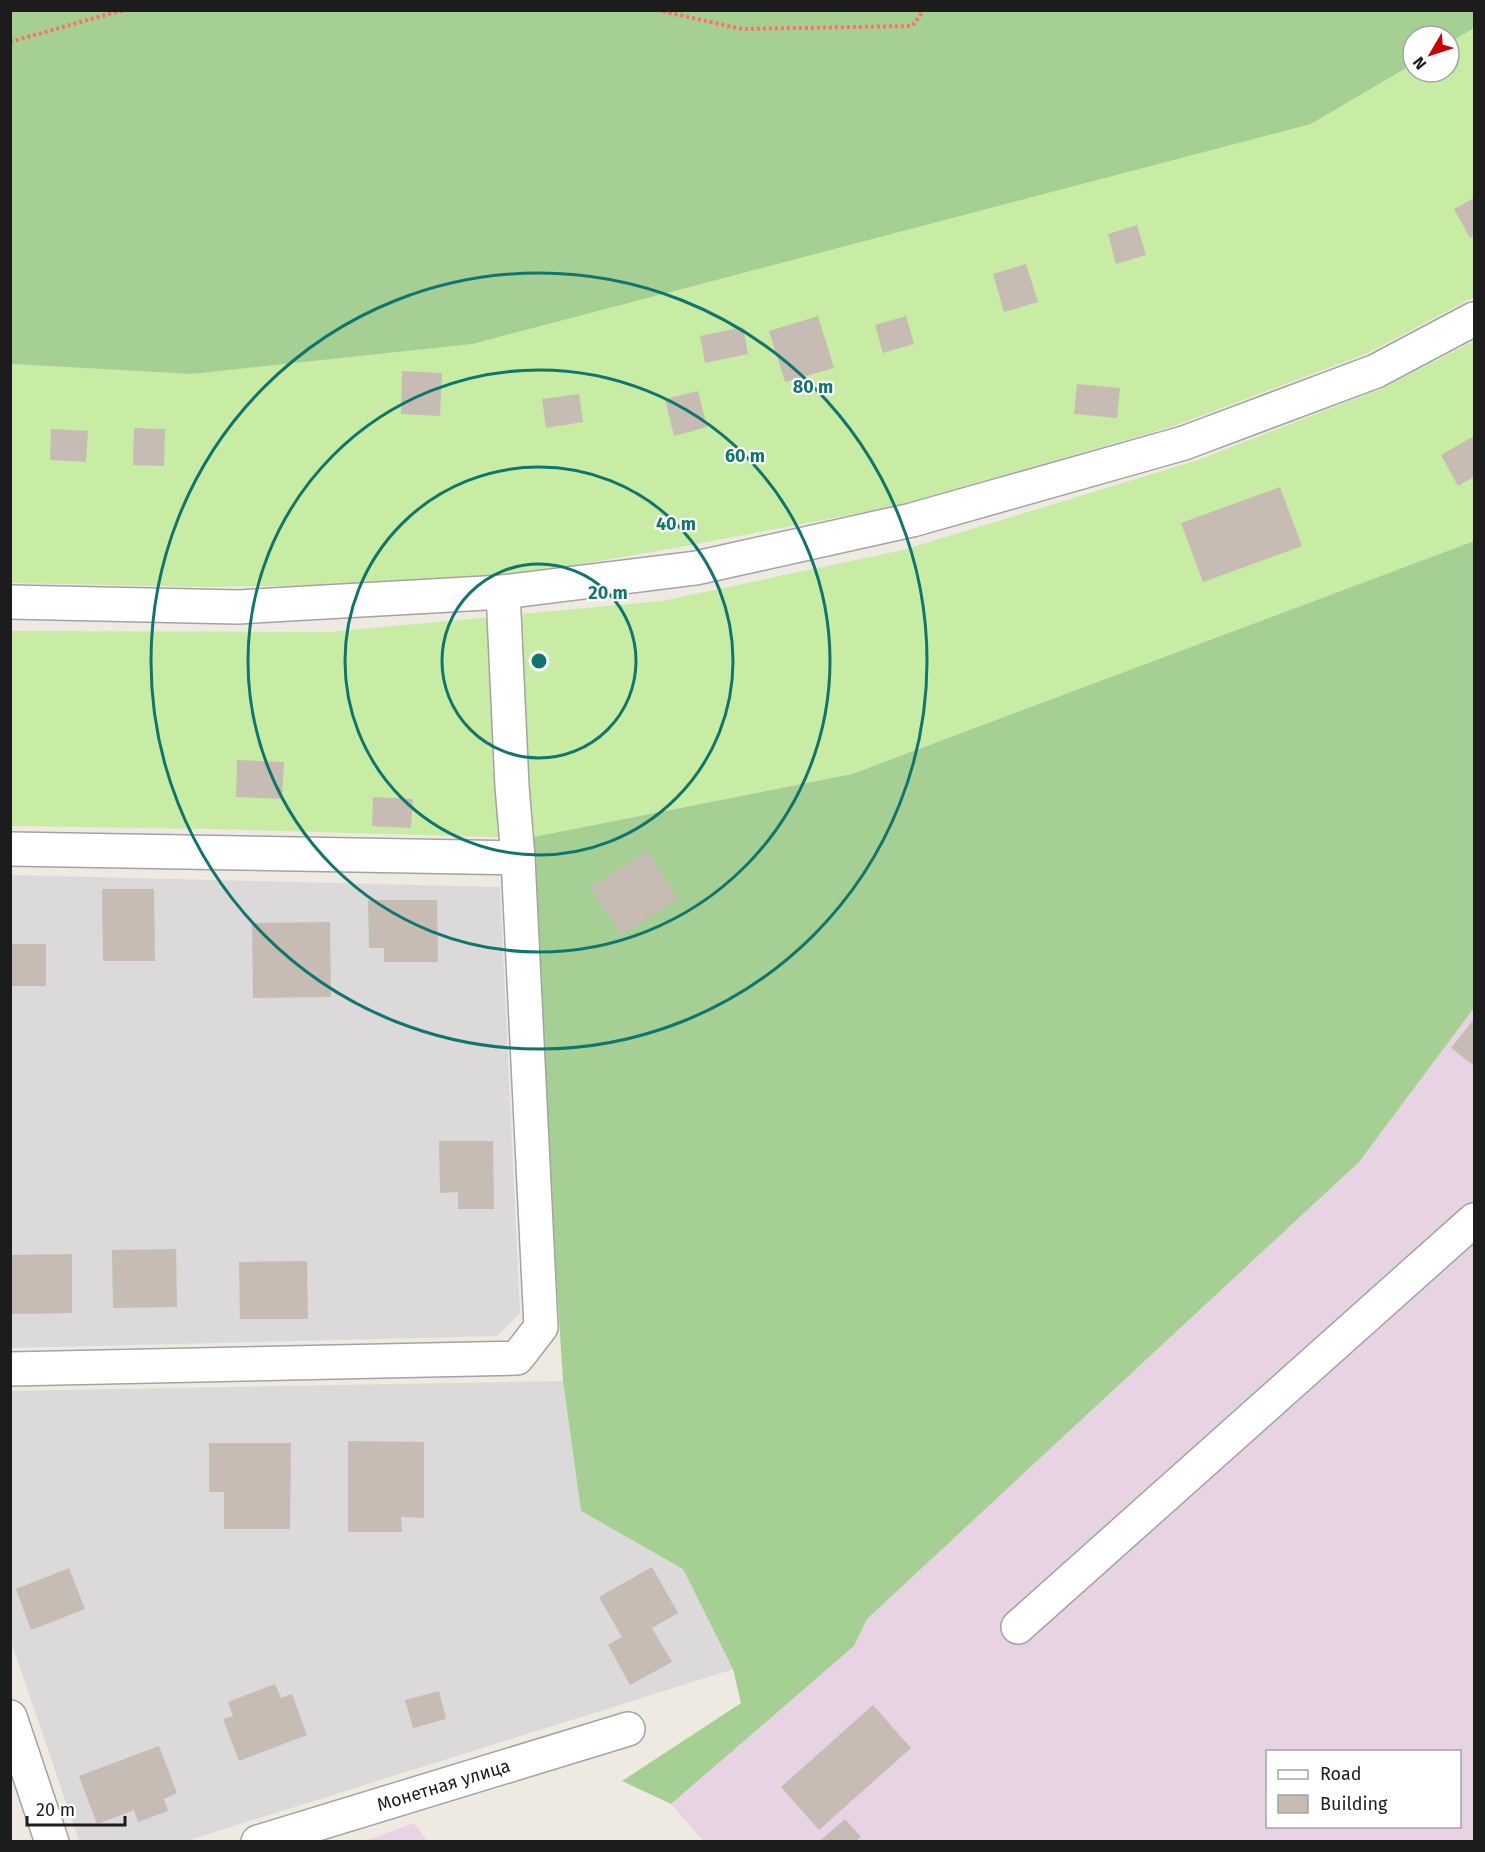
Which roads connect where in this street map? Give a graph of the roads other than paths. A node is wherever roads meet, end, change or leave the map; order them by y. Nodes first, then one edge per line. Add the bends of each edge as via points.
1 (1474, 319) edge
2 (503, 592) junction
3 (10, 602) edge
4 (10, 849) edge
5 (518, 858) junction
6 (1474, 1220) edge
7 (10, 1369) edge
8 (1018, 1627) dead end
9 (10, 1717) edge
10 (628, 1729) dead end
11 (52, 1842) edge
12 (258, 1842) edge

1 - 2 street via 1376,371 1184,443 923,517 696,568
2 - 3 street via 238,607
2 - 5 street
4 - 5 street
5 - 7 street via 541,1327 517,1358
6 - 8 street
9 - 11 street
10 - 12 street, Монетная улица

